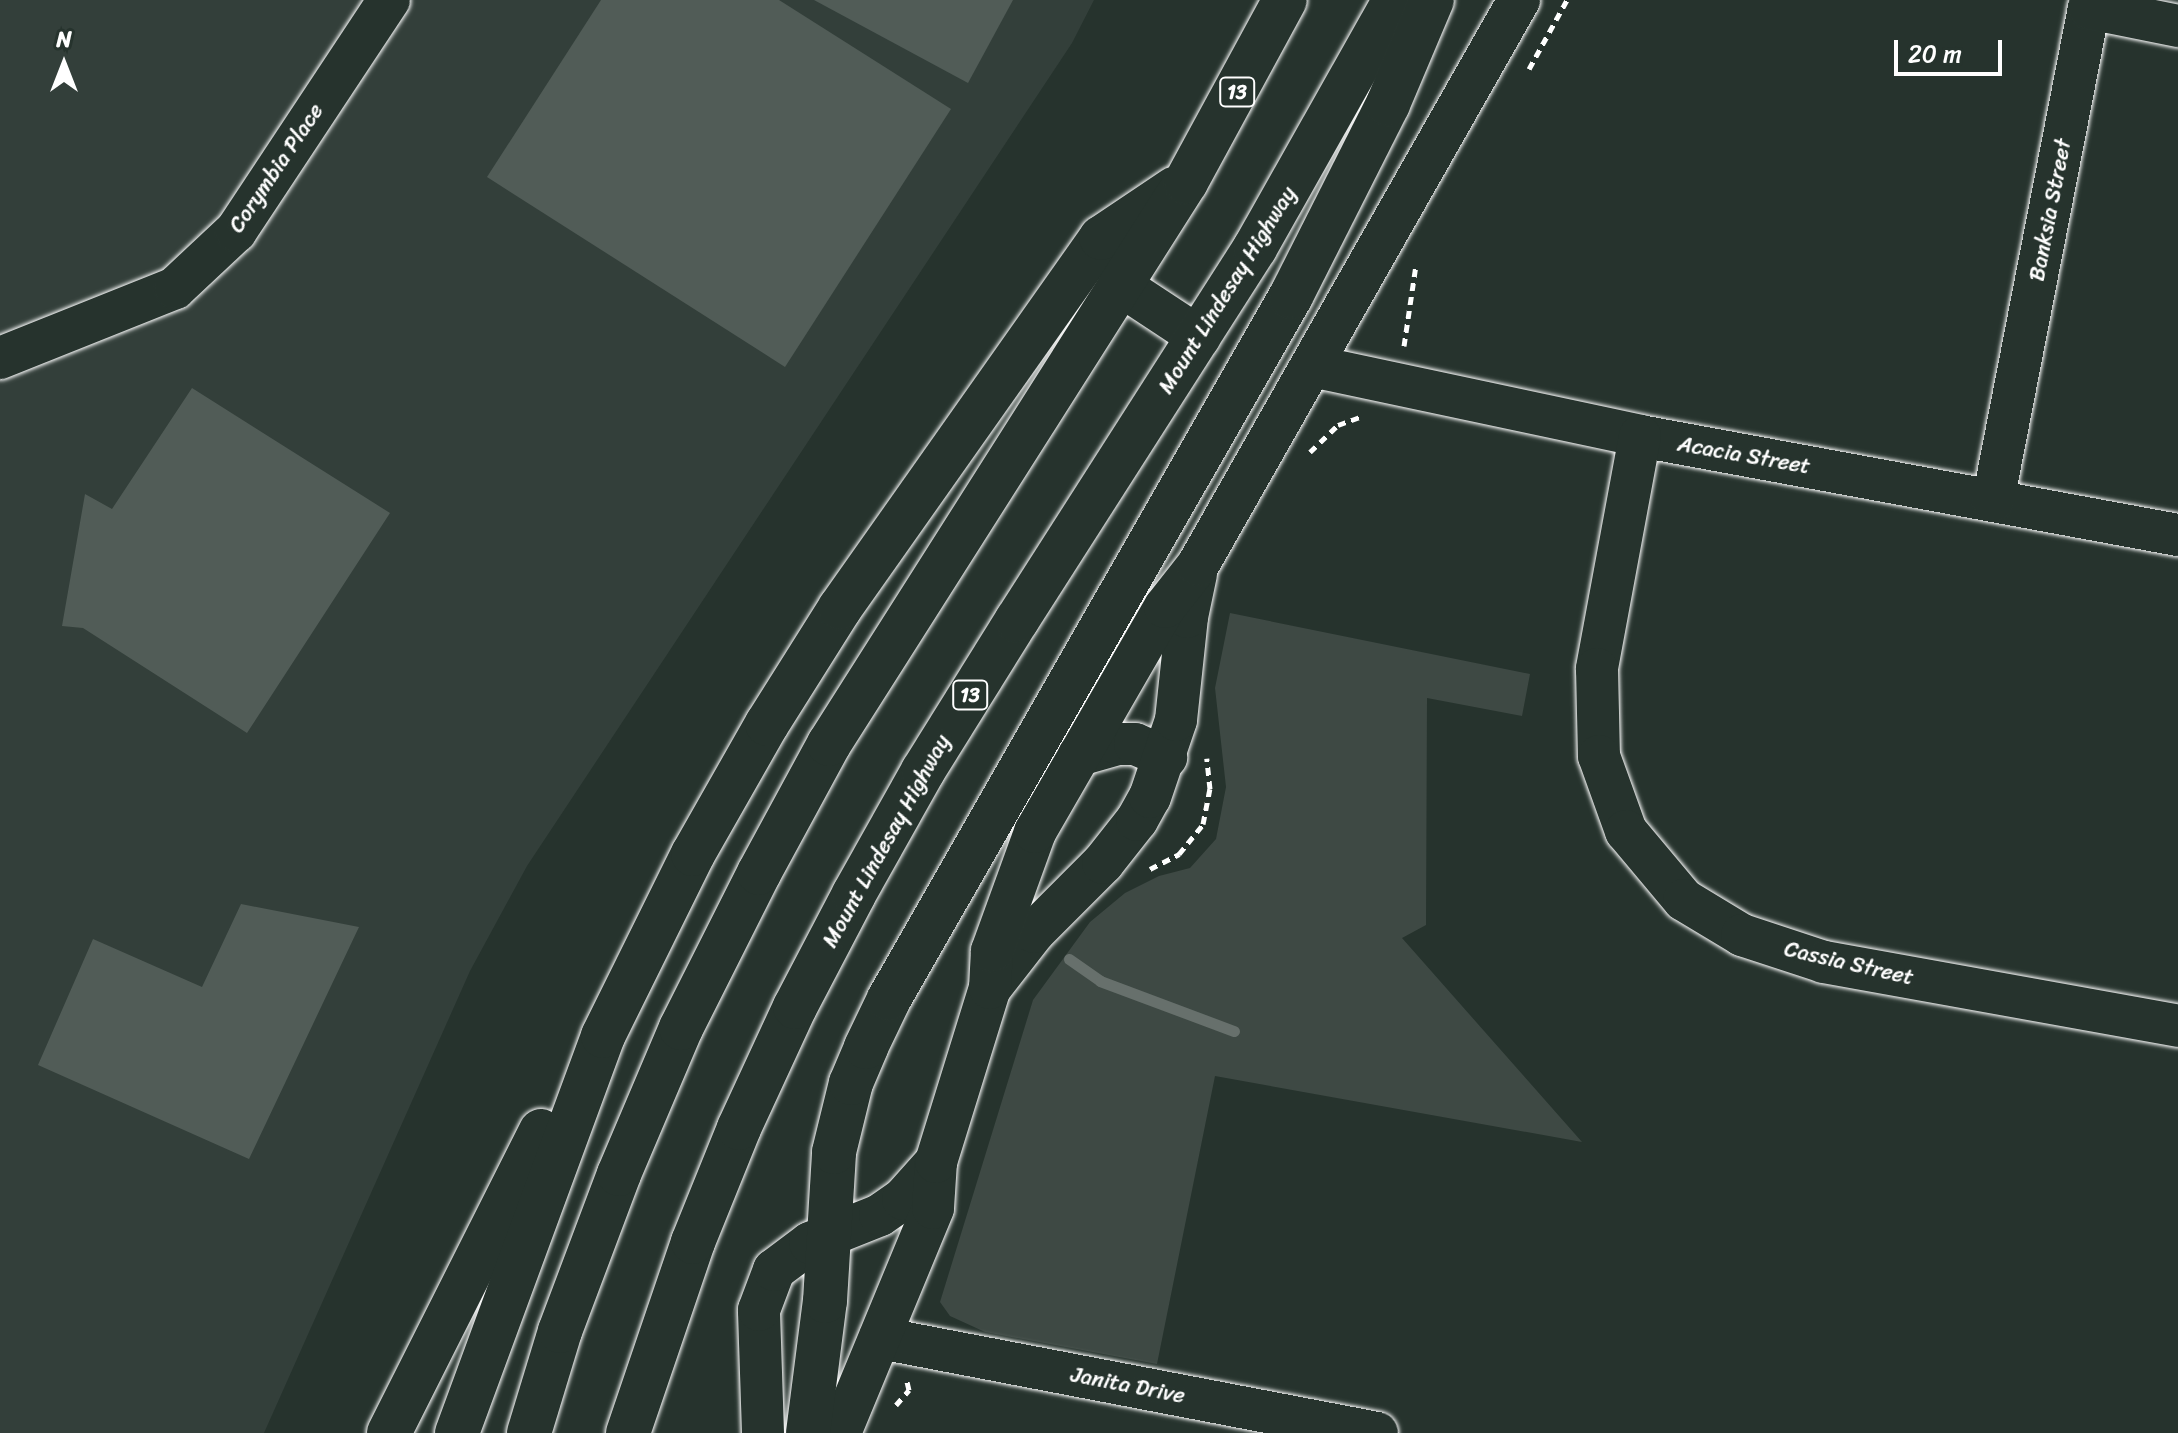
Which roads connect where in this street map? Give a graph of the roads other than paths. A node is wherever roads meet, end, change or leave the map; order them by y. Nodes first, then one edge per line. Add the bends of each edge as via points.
1 (389, 0) edge
2 (1285, 0) edge
3 (1395, 0) edge
4 (1432, 0) edge
5 (1519, 0) edge
6 (2178, 26) edge
7 (1186, 182) junction
8 (1120, 285) junction
9 (1199, 337) junction
10 (0, 358) edge
11 (1312, 366) junction
12 (1640, 436) junction
13 (1993, 501) junction
14 (2178, 535) edge
15 (1198, 565) junction
16 (1079, 755) junction
17 (1166, 757) junction
18 (990, 988) junction
19 (2178, 1026) edge
20 (603, 1036) junction
21 (936, 1162) junction
22 (830, 1236) junction
23 (880, 1338) junction
24 (389, 1433) edge
25 (457, 1433) edge
26 (529, 1433) edge
27 (628, 1433) edge
28 (763, 1433) edge
29 (808, 1433) edge
30 (840, 1433) edge
31 (1373, 1433) edge

1 - 10 street, Corymbia Place via 236,231 175,288
2 - 7 highway, 13
3 - 9 highway, Mount Lindesay Highway / 13 via 1327,127
4 - 22 highway via 1382,117 1291,296 889,999 851,1083 834,1152
5 - 11 street
6 - 13 street, Banksia Street via 2089,8
7 - 8 highway, 13
7 - 20 highway via 1101,238 840,608 693,854
8 - 9 street
8 - 26 highway, 13 via 829,744 759,873 681,1028 619,1174 560,1331
9 - 27 highway, Mount Lindesay Highway / 13 via 923,771 795,1007 693,1242
11 - 12 street, Acacia Street
11 - 15 street
12 - 13 street, Acacia Street
12 - 19 street, Cassia Street via 1597,669 1599,756 1626,831 1684,900 1742,935 1824,962
13 - 14 street, Acacia Street
15 - 16 street via 1165,607
15 - 17 street
16 - 17 street via 1135,744
16 - 18 street via 1035,832 992,951
17 - 18 street via 1137,820
18 - 21 street
20 - 24 highway via 556,1102
20 - 25 highway
21 - 22 street via 903,1199
21 - 23 street via 933,1208
22 - 28 street via 790,1255 764,1289 758,1341
22 - 29 highway
23 - 30 street
23 - 31 street, Janita Drive

